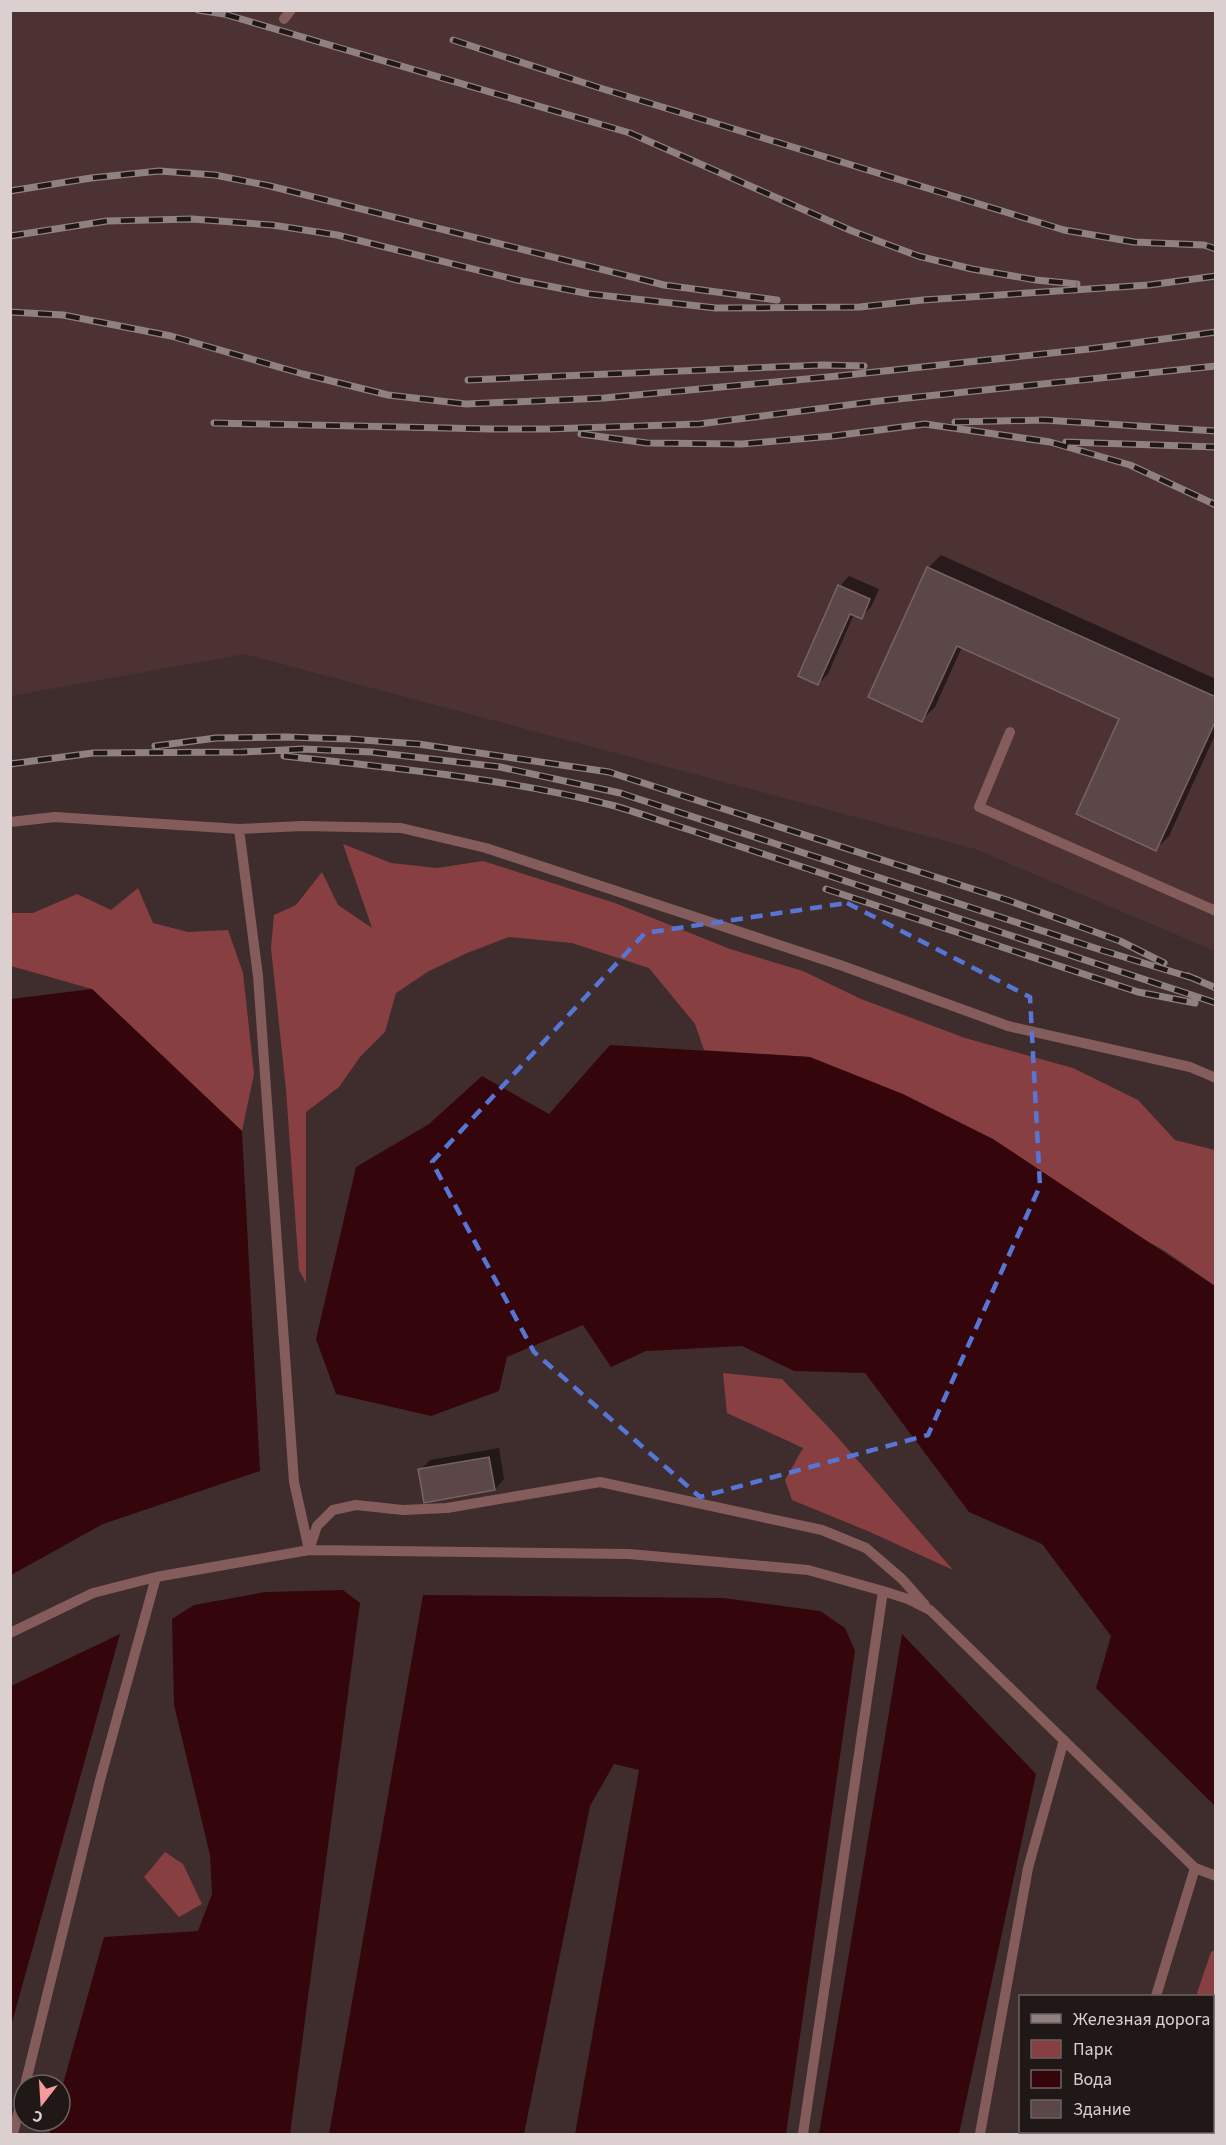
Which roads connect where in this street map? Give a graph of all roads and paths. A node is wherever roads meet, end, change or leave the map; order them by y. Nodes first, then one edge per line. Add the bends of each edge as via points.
1 (1010, 732) dead end
2 (10, 822) edge
3 (239, 829) junction
4 (1215, 911) edge
5 (1215, 1078) edge
6 (309, 1550) junction
7 (156, 1577) junction
8 (883, 1591) junction
9 (930, 1610) junction
10 (10, 1633) edge
11 (1064, 1740) junction
12 (1195, 1868) junction
13 (1215, 1876) edge
14 (1156, 1995) edge
15 (13, 2134) edge
16 (803, 2134) edge
17 (980, 2134) edge

1 - 4 lane via 979,807
2 - 3 lane via 55,817
3 - 5 lane via 401,828 486,848 843,966 1008,1026 1190,1067
3 - 6 lane via 258,976 294,1482
6 - 7 lane
6 - 8 lane via 629,1554 808,1570
6 - 9 lane via 317,1526 333,1510 356,1505 403,1510 447,1508 600,1482 822,1530 866,1548
7 - 10 lane via 93,1593
7 - 15 lane via 97,1792
8 - 9 lane
8 - 16 lane
9 - 11 lane
11 - 12 lane
11 - 17 lane via 1028,1868
12 - 13 lane
12 - 14 lane

